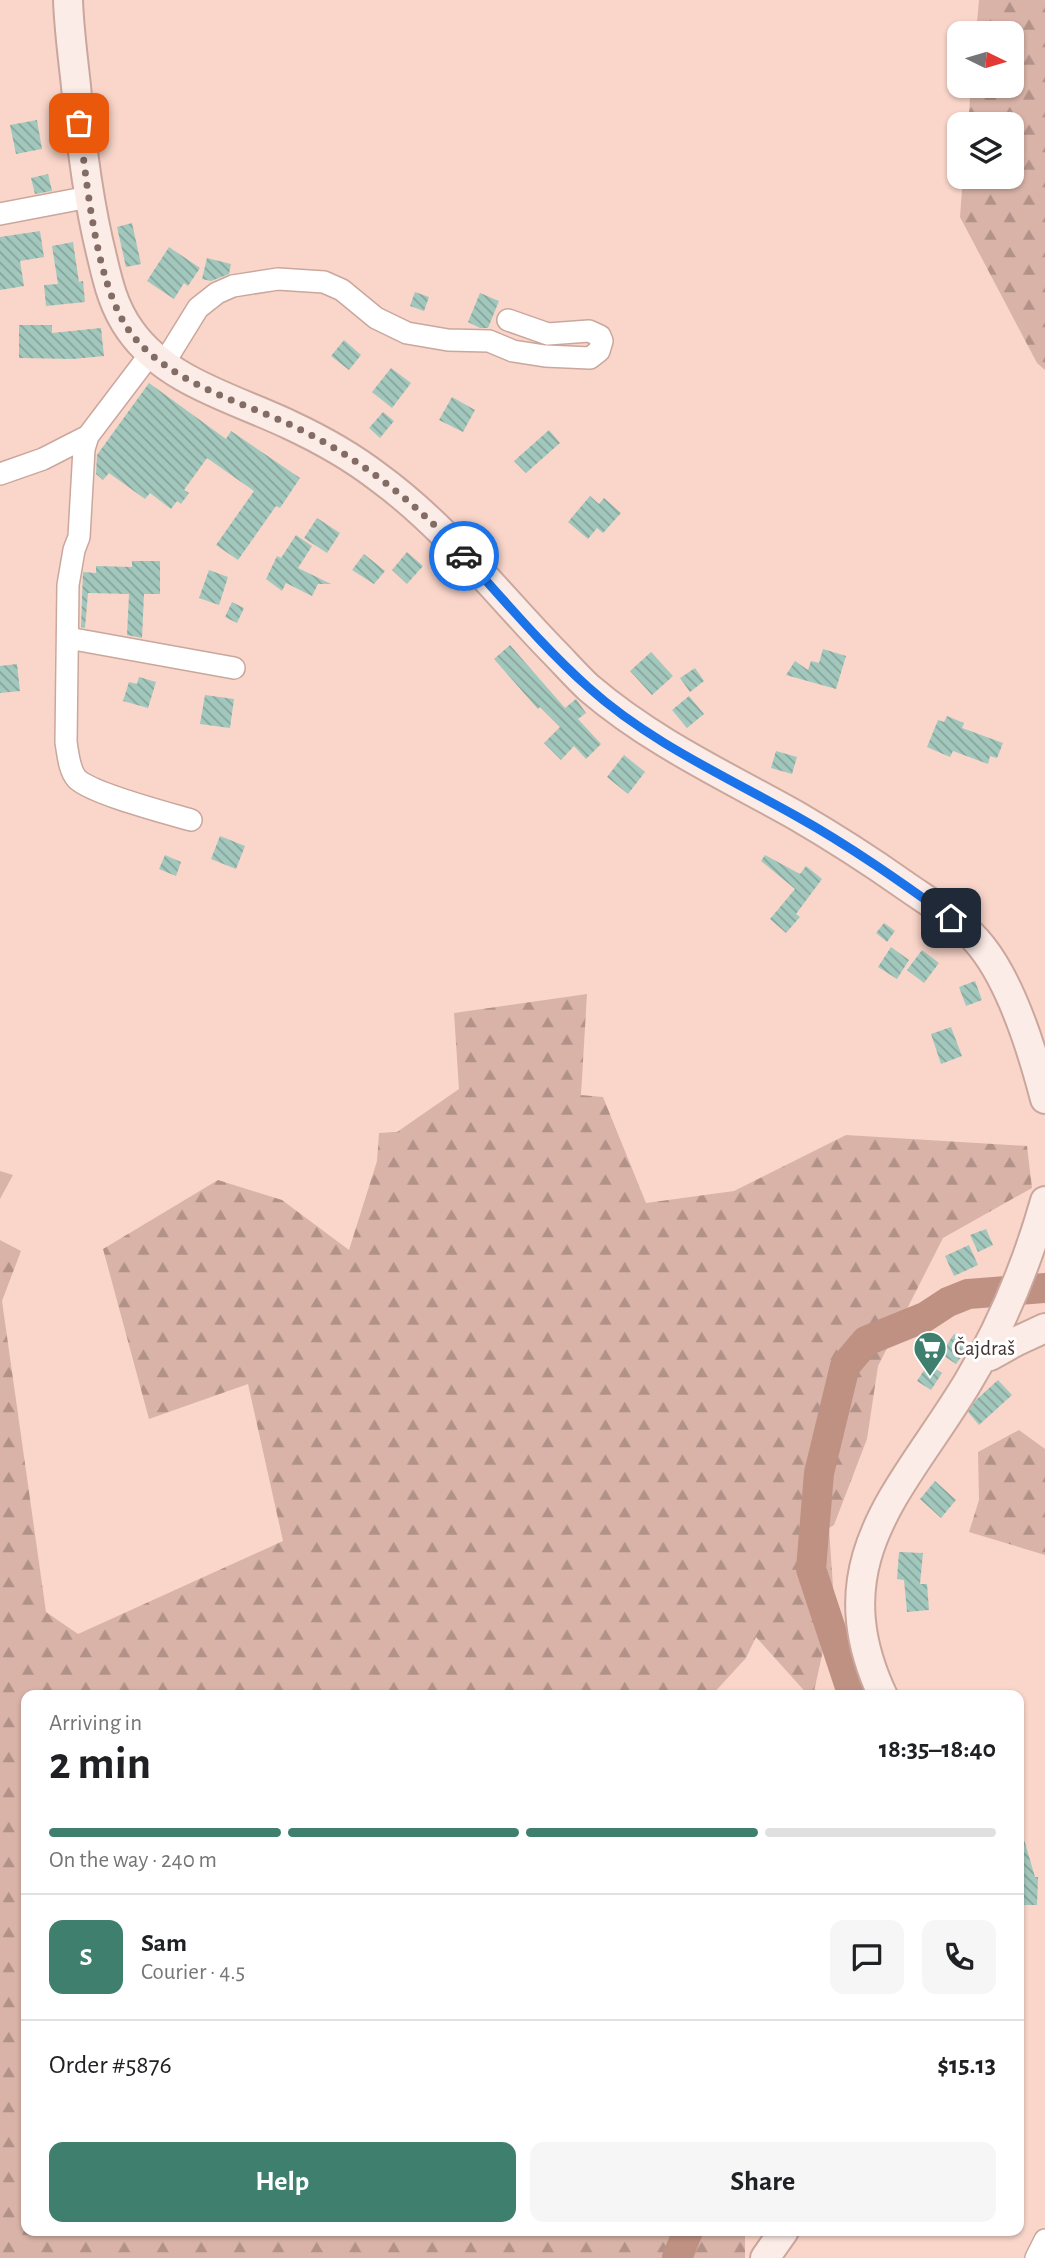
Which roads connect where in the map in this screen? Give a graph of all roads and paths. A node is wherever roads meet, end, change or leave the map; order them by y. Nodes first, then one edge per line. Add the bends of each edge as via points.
1 (68, 0) edge
2 (89, 197) junction
3 (0, 214) edge
4 (508, 320) dead end
5 (158, 358) junction
6 (88, 436) junction
7 (0, 474) edge
8 (68, 638) junction
9 (234, 668) dead end
10 (191, 820) dead end
11 (1045, 1095) edge
12 (1045, 1200) edge
13 (1045, 1328) edge
14 (981, 1358) junction
15 (881, 1690) edge
16 (780, 2236) edge
17 (1045, 2240) edge
18 (765, 2258) edge
19 (1036, 2258) edge

1 - 2 main road
2 - 3 street
2 - 5 main road via 114,302 128,328
4 - 5 street via 548,334 589,331 602,341 590,358 407,333 324,282 278,279 217,293 198,308
5 - 6 street
5 - 11 main road via 232,401 291,425 378,477 460,551 588,687 667,745 798,817 951,918 981,945 996,968
6 - 7 street
6 - 8 street via 81,524 68,585
8 - 9 street
8 - 10 street via 66,743 77,779 97,790
12 - 14 main road via 1010,1300
13 - 14 main road
14 - 15 main road via 891,1499 872,1540 859,1603 865,1646
16 - 18 main road
17 - 19 street

